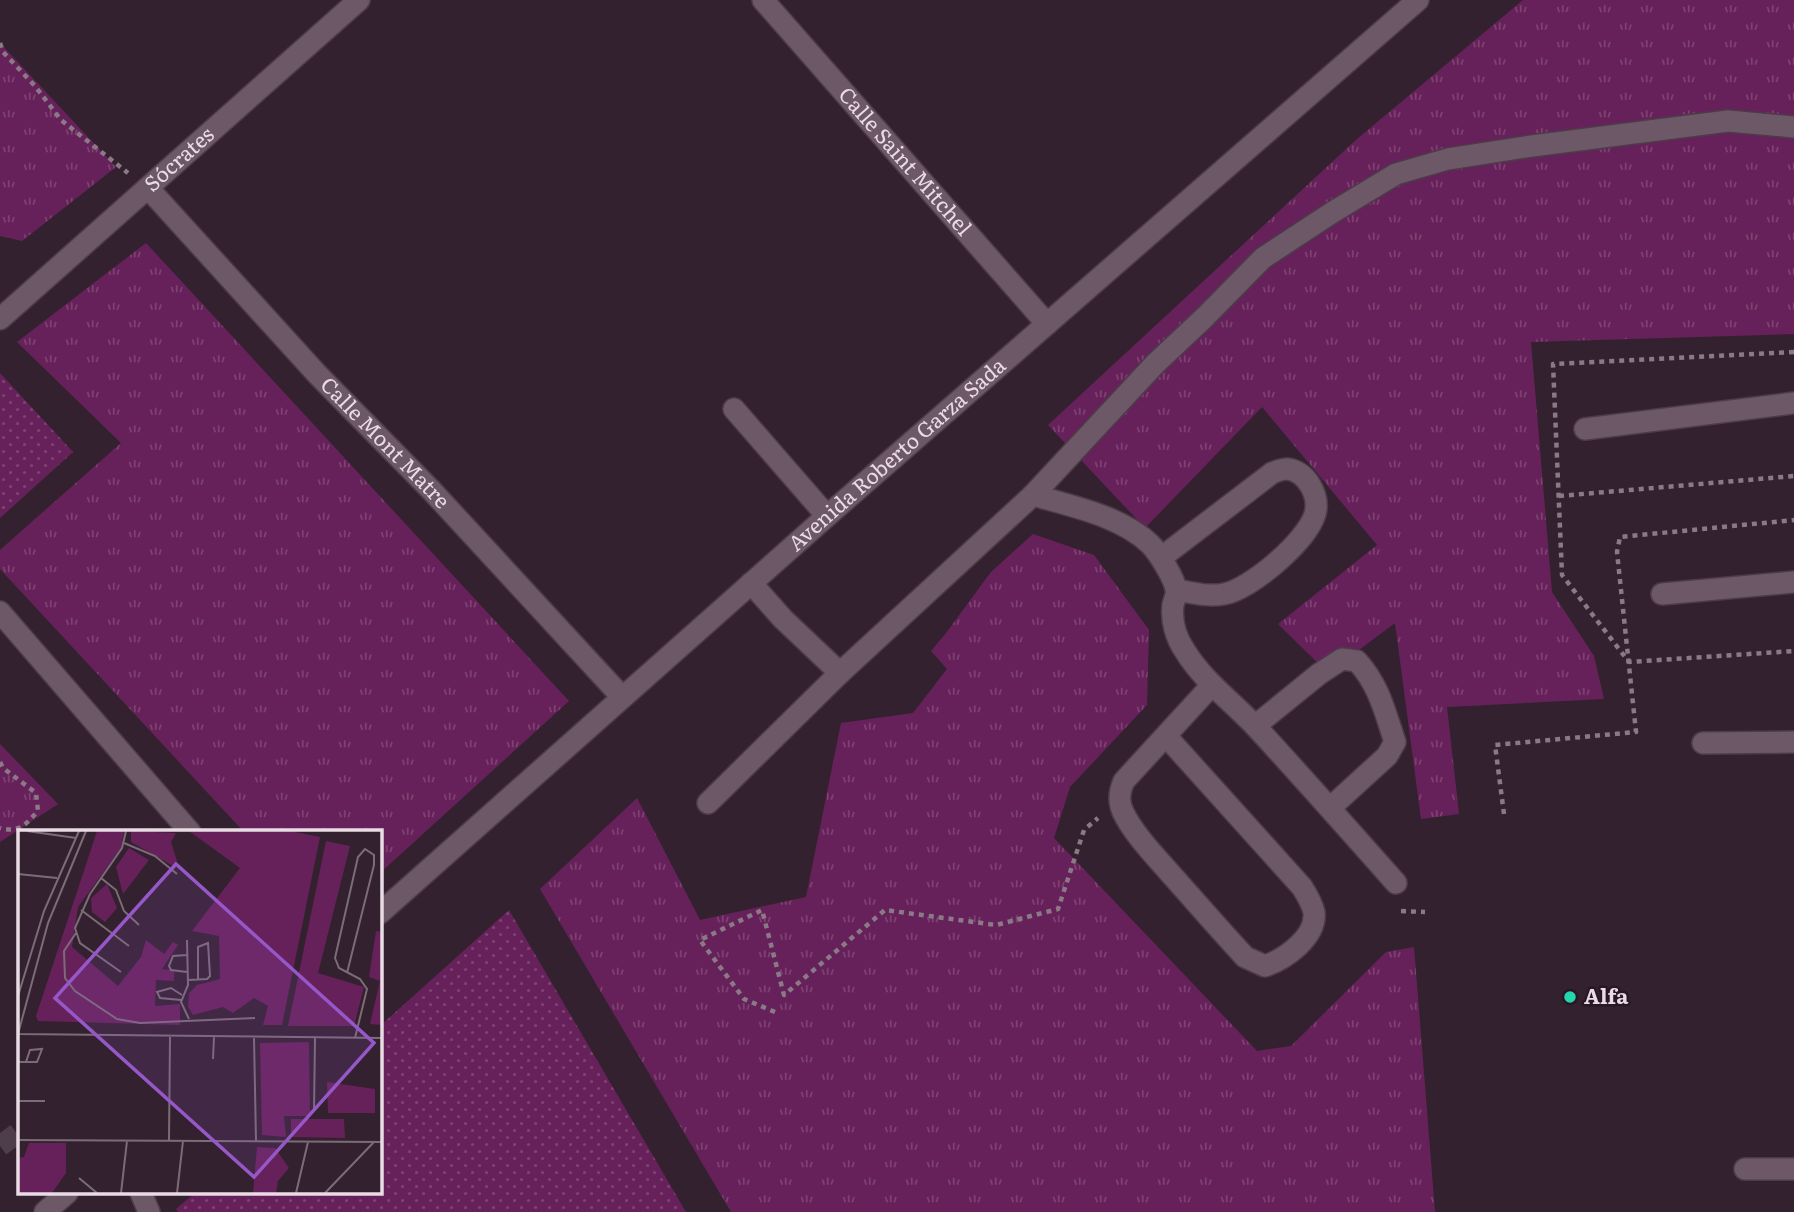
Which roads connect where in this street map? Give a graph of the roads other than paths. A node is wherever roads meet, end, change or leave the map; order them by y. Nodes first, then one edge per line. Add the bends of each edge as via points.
1 (359, 0) edge
2 (763, 0) edge
3 (1418, 0) edge
4 (1794, 127) edge
5 (148, 188) junction
6 (0, 320) edge
7 (1046, 324) junction
8 (1794, 403) edge
9 (734, 409) dead end
10 (1585, 429) dead end
11 (1033, 495) junction
12 (827, 516) junction
13 (1162, 557) junction
14 (1794, 582) edge
15 (751, 583) junction
16 (1177, 590) junction
17 (1662, 594) dead end
18 (0, 612) edge
19 (839, 673) junction
20 (1212, 685) junction
21 (622, 697) junction
22 (1255, 726) junction
23 (1166, 736) junction
24 (1794, 742) edge
25 (1703, 744) dead end
26 (708, 803) dead end
27 (1330, 808) junction
28 (188, 830) edge
29 (1396, 883) dead end
30 (382, 911) edge
31 (1794, 1168) edge
32 (1745, 1169) dead end
33 (66, 1194) edge
34 (141, 1194) edge
35 (45, 1212) edge
36 (149, 1212) edge

1 - 5 street, Sócrates
2 - 7 street, Calle Saint Mitchel
3 - 7 street, Avenida Roberto Garza Sada
4 - 11 street via 1728,121 1460,157 1396,174 1263,258 1155,364
5 - 6 street, Sócrates
5 - 21 street, Calle Mont Matre
7 - 12 street, Avenida Roberto Garza Sada
8 - 10 street
9 - 12 street
11 - 13 street via 1102,516 1135,533
11 - 19 street
12 - 15 street, Avenida Roberto Garza Sada
13 - 16 street
13 - 16 street via 1272,473 1291,470 1301,475 1314,494 1316,513 1308,530 1248,584 1212,596
14 - 17 street
15 - 19 street
15 - 21 street, Avenida Roberto Garza Sada
16 - 20 street via 1173,607 1177,634 1183,649
18 - 28 street
19 - 26 street
20 - 22 street
20 - 23 street
21 - 30 street, Avenida Roberto Garza Sada
22 - 27 street
22 - 27 street via 1342,659 1357,661 1369,673 1395,742 1387,756
23 - 23 street via 1124,781 1119,799 1124,814 1245,957 1265,966 1277,962 1308,933 1314,921 1310,899
24 - 25 street
27 - 29 street
31 - 32 street
33 - 35 street
34 - 36 street

